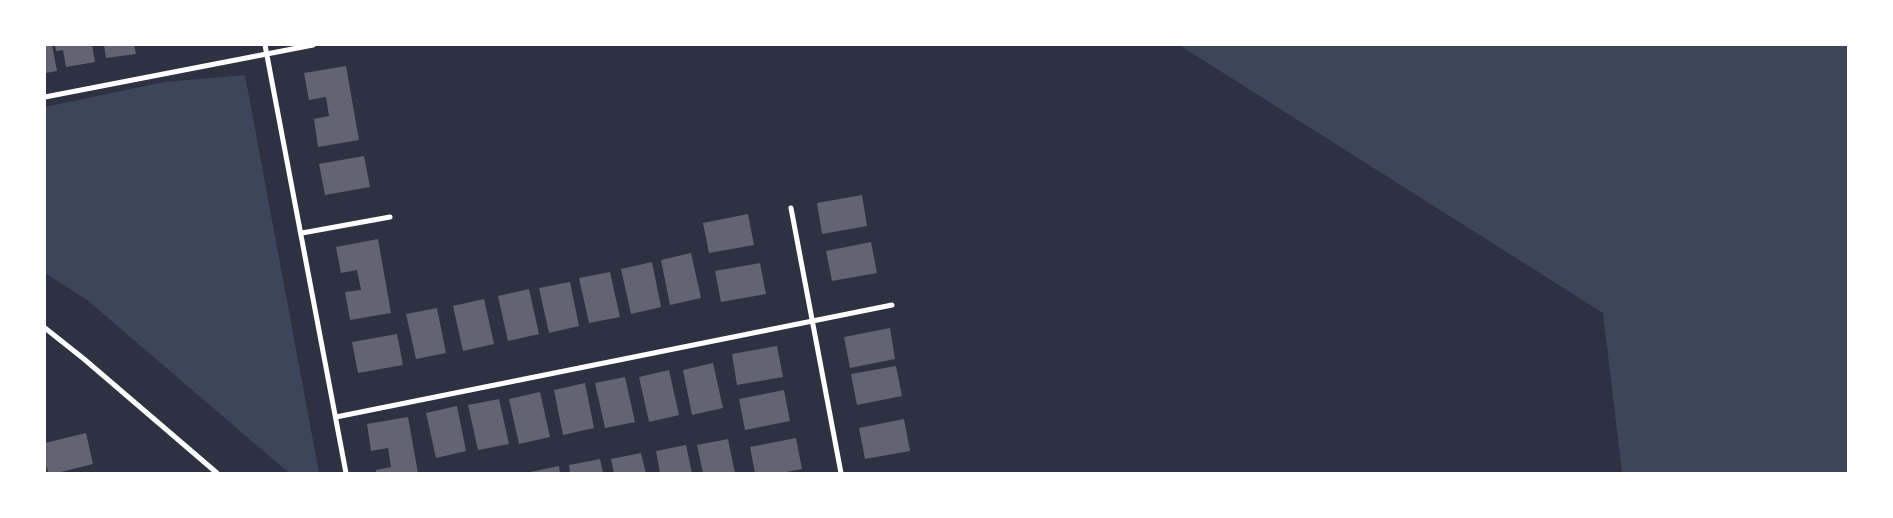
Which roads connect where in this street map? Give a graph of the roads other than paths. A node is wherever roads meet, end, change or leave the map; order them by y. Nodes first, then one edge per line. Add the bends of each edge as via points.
1 (265, 45) edge
2 (313, 45) edge
3 (267, 55) junction
4 (45, 97) edge
5 (790, 208) dead end
6 (390, 217) dead end
7 (302, 233) junction
8 (892, 305) dead end
9 (812, 321) junction
10 (45, 328) edge
11 (336, 416) junction
12 (217, 473) edge
13 (346, 473) edge
14 (841, 473) edge

1 - 3 street
2 - 3 street
3 - 4 street
3 - 7 street
5 - 9 street
6 - 7 street
7 - 11 street
8 - 9 street
9 - 11 street
9 - 14 street
10 - 12 street
11 - 13 street

